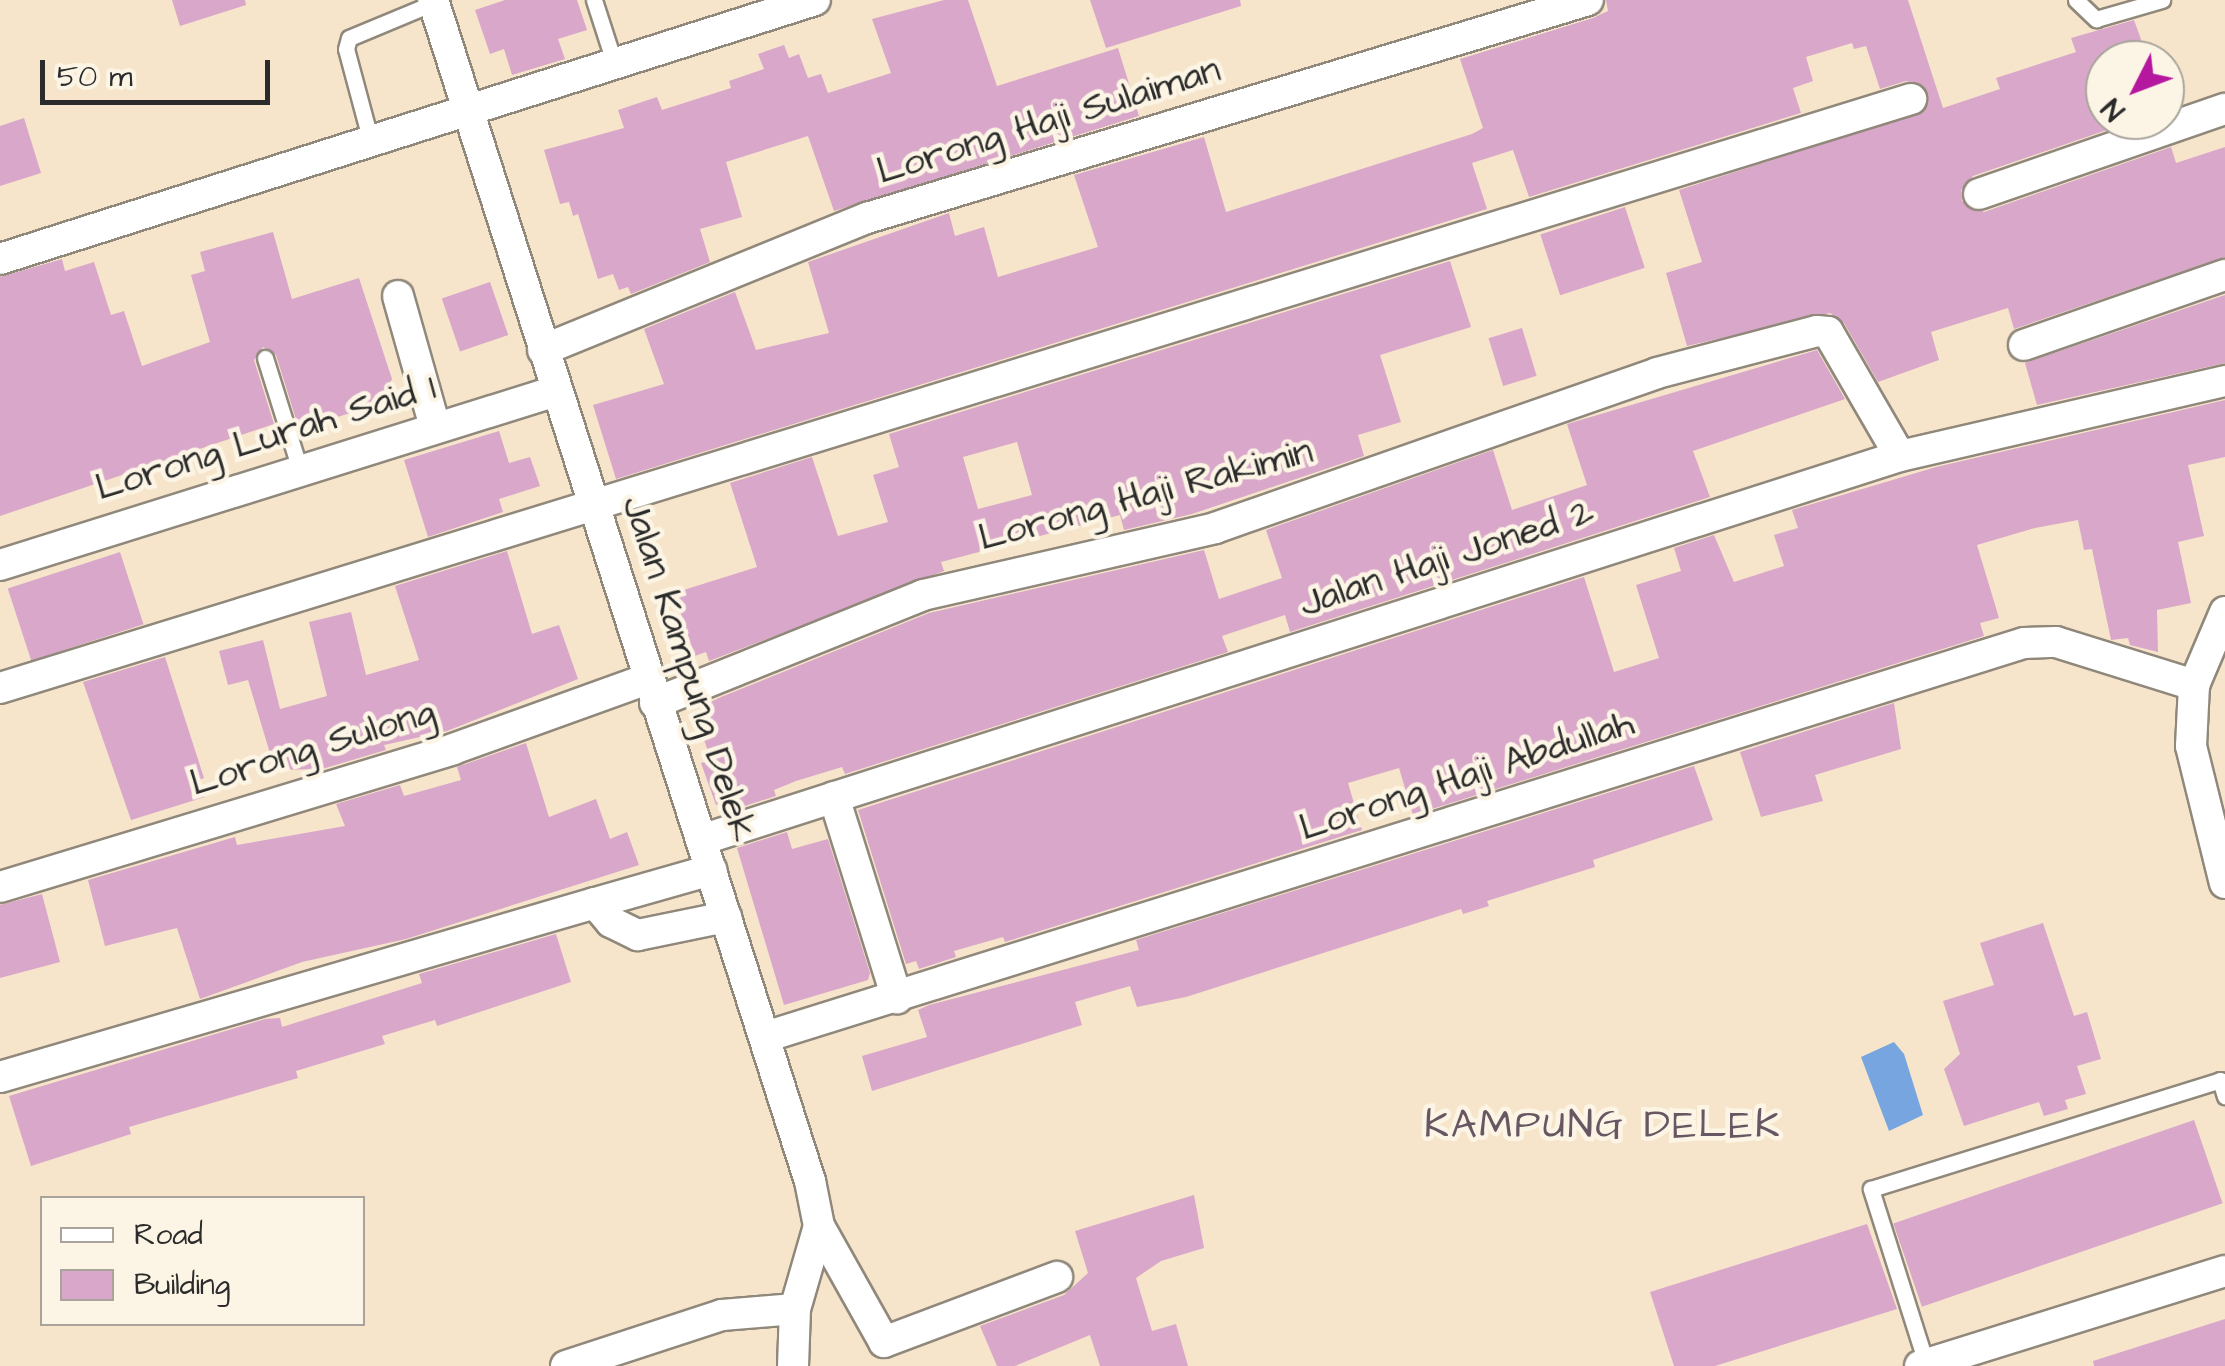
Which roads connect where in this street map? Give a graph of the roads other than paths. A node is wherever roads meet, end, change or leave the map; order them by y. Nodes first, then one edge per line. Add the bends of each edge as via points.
1 (594, 0) edge
2 (815, 0) edge
3 (1588, 0) edge
4 (2076, 0) edge
5 (2162, 0) edge
6 (436, 1) edge
7 (614, 65) junction
8 (1911, 99) dead end
9 (2225, 109) edge
10 (469, 112) junction
11 (372, 142) junction
12 (1979, 194) dead end
13 (0, 259) edge
14 (2225, 275) edge
15 (398, 296) dead end
16 (2024, 345) dead end
17 (543, 350) junction
18 (265, 358) dead end
19 (2225, 381) edge
20 (556, 391) junction
21 (436, 427) junction
22 (1900, 456) junction
23 (300, 470) junction
24 (594, 510) junction
25 (0, 565) edge
26 (2225, 612) edge
27 (2194, 685) junction
28 (0, 688) edge
29 (651, 691) junction
30 (834, 797) junction
31 (701, 840) junction
32 (711, 870) junction
33 (2225, 883) edge
34 (0, 888) edge
35 (595, 903) junction
36 (726, 917) junction
37 (897, 998) junction
38 (764, 1037) junction
39 (0, 1077) edge
40 (2225, 1096) edge
41 (819, 1226) junction
42 (2225, 1271) edge
43 (1057, 1277) dead end
44 (795, 1309) junction
45 (1924, 1365) edge
46 (566, 1366) edge
47 (792, 1366) edge

1 - 7 lane
2 - 7 street
3 - 17 street, Lorong Haji Sulaiman via 867,218
4 - 5 lane via 2096,20
6 - 10 street, Jalan Kampung Delek
6 - 11 lane via 350,38 346,49
7 - 10 street
8 - 24 street
9 - 12 street
10 - 11 street
10 - 17 street, Jalan Kampung Delek
11 - 13 street
14 - 16 street
15 - 21 street
17 - 20 street, Jalan Kampung Delek
18 - 23 lane
19 - 22 street, Jalan Haji Joned 2
20 - 21 street, Lorong Lurah Said 1
20 - 24 street, Jalan Kampung Delek
21 - 23 street, Lorong Lurah Said 1
22 - 29 street, Lorong Haji Rakimin via 1828,332 1657,373 1215,528 923,596
22 - 30 street, Jalan Haji Joned 2
23 - 25 street, Lorong Lurah Said 1
24 - 28 street
24 - 29 street, Jalan Kampung Delek
26 - 27 street
27 - 33 street via 2190,746
27 - 37 street, Lorong Haji Abdullah via 2056,642 2024,644
29 - 31 street, Jalan Kampung Delek
29 - 34 street, Lorong Sulong
30 - 31 street, Jalan Haji Joned 2
30 - 37 street
31 - 32 street, Jalan Kampung Delek
32 - 35 street
32 - 36 street, Jalan Kampung Delek
35 - 36 street via 611,922 638,935
35 - 39 street
36 - 38 street, Jalan Kampung Delek
37 - 38 street, Lorong Haji Abdullah
38 - 41 street, Jalan Kampung Delek
40 - 45 lane via 2220,1080 1871,1189
41 - 43 street, Jalan Kampung Delek via 884,1342
41 - 44 street
42 - 45 street
44 - 46 street via 722,1316
44 - 47 street

